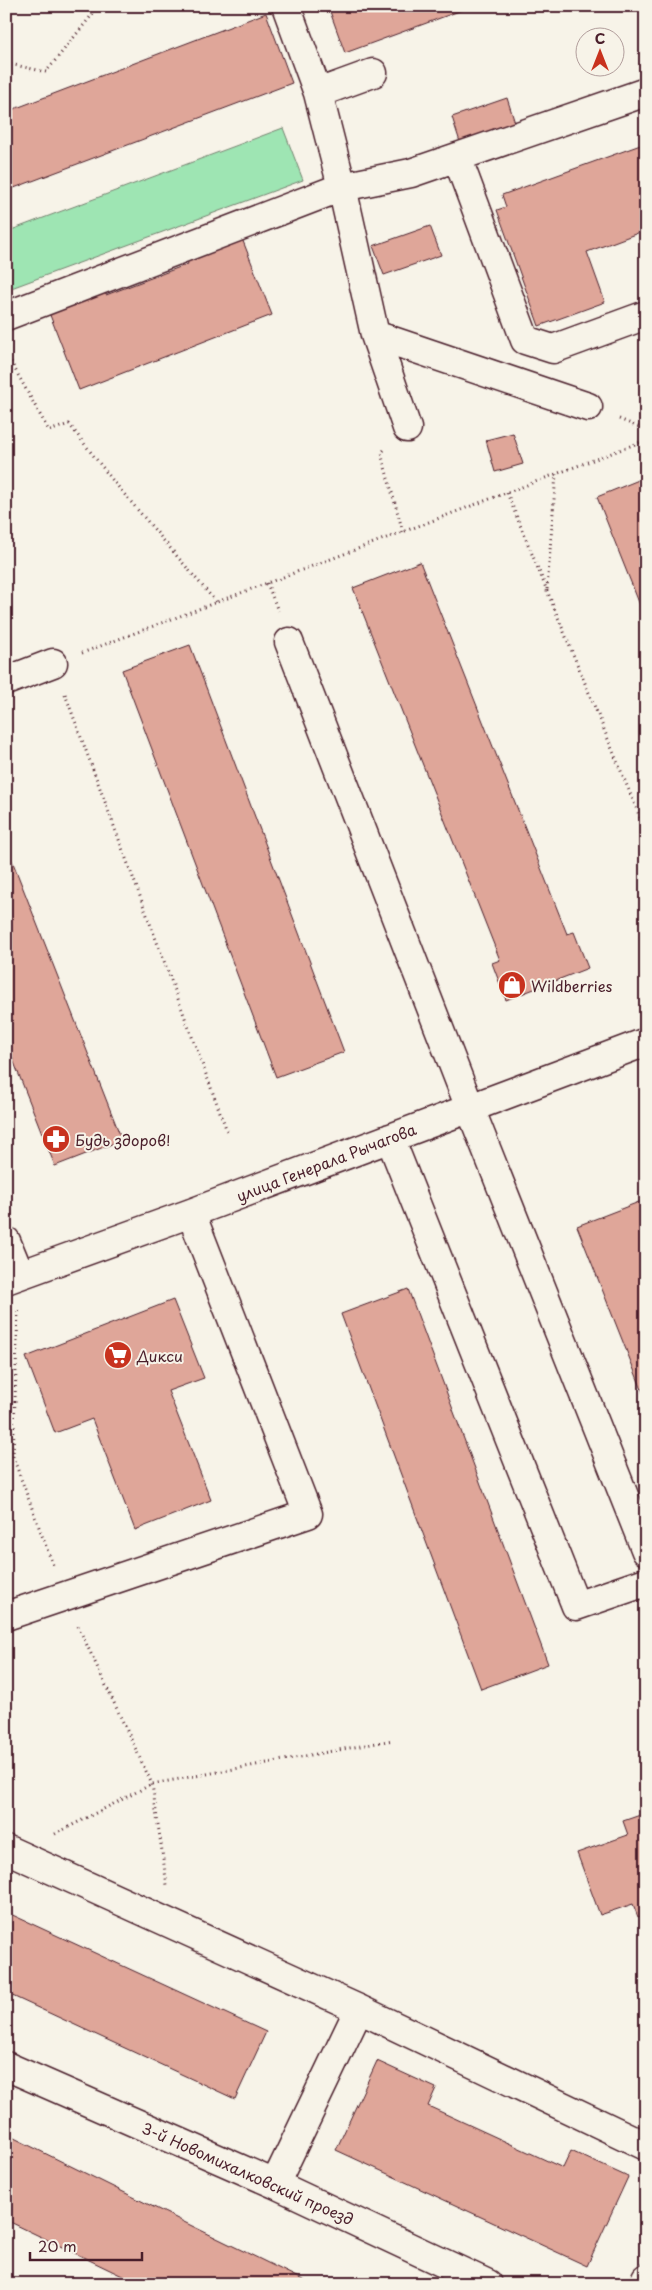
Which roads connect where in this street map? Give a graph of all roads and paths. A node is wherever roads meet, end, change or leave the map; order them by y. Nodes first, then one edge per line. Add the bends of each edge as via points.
1 (99, 6) edge
2 (286, 6) edge
3 (6, 63) edge
4 (373, 73) dead end
5 (646, 92) edge
6 (318, 94) junction
7 (457, 157) junction
8 (342, 187) junction
9 (646, 315) edge
10 (6, 316) edge
11 (374, 335) junction
12 (6, 353) edge
13 (588, 407) dead end
14 (407, 428) joint
15 (646, 440) edge
16 (556, 474) junction
17 (507, 493) junction
18 (403, 532) junction
19 (547, 590) junction
20 (216, 602) junction
21 (289, 642) dead end
22 (54, 663) junction
23 (6, 681) edge
24 (646, 832) edge
25 (646, 1042) edge
26 (470, 1108) junction
27 (227, 1131) dead end
28 (390, 1138) junction
29 (191, 1213) junction
30 (6, 1240) edge
31 (13, 1278) edge
32 (646, 1550) edge
33 (646, 1582) edge
34 (6, 1616) edge
35 (393, 1740) dead end
36 (12, 1851) edge
37 (359, 2009) junction
38 (6, 2066) edge
39 (646, 2146) edge
40 (275, 2184) junction
41 (646, 2278) edge
42 (488, 2284) edge
43 (644, 2284) edge

1 - 3 path via 46,72
2 - 6 street
4 - 6 street
5 - 7 street
6 - 8 street
7 - 8 street via 411,173
7 - 9 street via 525,340 554,349
8 - 10 street
8 - 11 street
11 - 13 street
11 - 14 street
12 - 20 path via 49,431 69,424
14 - 18 path via 381,454
15 - 16 path
16 - 17 path
16 - 19 path
17 - 18 path
17 - 19 path
18 - 20 path
19 - 24 path
20 - 22 path
21 - 26 street
22 - 23 street
22 - 27 path
25 - 26 street, улица Генерала Рычагова
26 - 28 street, улица Генерала Рычагова
26 - 32 street
28 - 29 street, улица Генерала Рычагова
28 - 33 street via 576,1606
29 - 31 street, улица Генерала Рычагова
29 - 34 street via 308,1514
30 - 31 street
35 - 36 path via 152,1784
36 - 37 street
37 - 39 street
37 - 40 street
38 - 40 street, 3-й Новомихалковский проезд
40 - 42 street, 3-й Новомихалковский проезд
41 - 43 street

